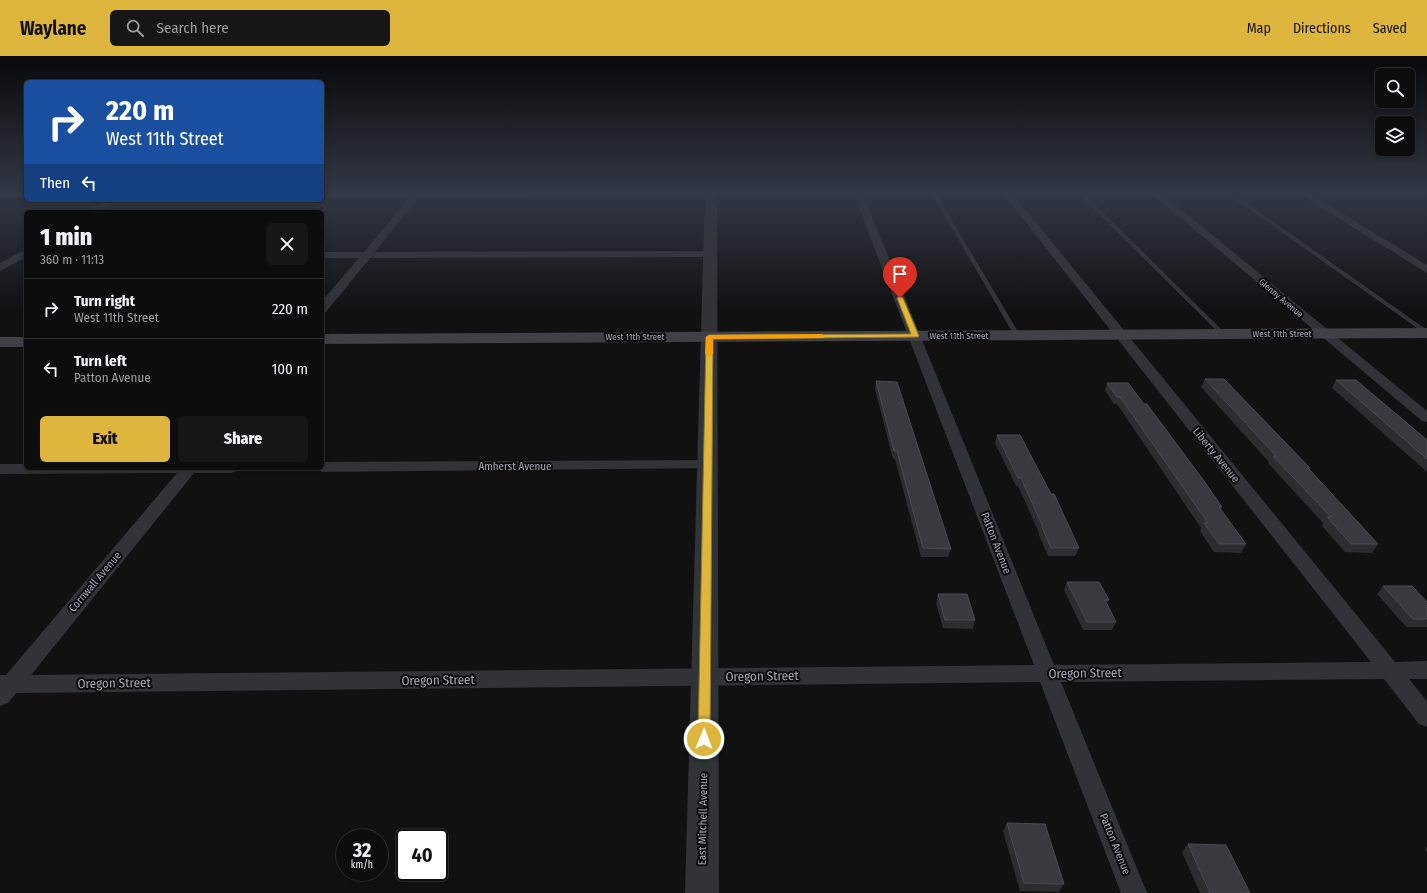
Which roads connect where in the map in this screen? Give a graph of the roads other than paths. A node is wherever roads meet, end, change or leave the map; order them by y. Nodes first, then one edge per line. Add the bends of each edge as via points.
1 (386, 231) edge
2 (710, 231) edge
3 (874, 231) edge
4 (956, 231) edge
5 (1037, 231) edge
6 (1119, 231) edge
7 (1201, 231) edge
8 (1282, 231) edge
9 (1364, 231) edge
10 (710, 254) junction
11 (24, 255) edge
12 (366, 255) junction
13 (324, 256) edge
14 (0, 257) edge
15 (0, 268) edge
16 (1427, 270) edge
17 (324, 307) edge
18 (1427, 333) edge
19 (1119, 334) junction
20 (1223, 334) junction
21 (1325, 334) junction
22 (1017, 335) junction
23 (916, 336) junction
24 (709, 337) junction
25 (324, 339) edge
26 (0, 342) edge
27 (24, 342) edge
28 (1427, 418) edge
29 (708, 465) junction
30 (324, 467) edge
31 (0, 469) edge
32 (24, 469) edge
33 (188, 470) edge
34 (1389, 670) junction
35 (1427, 670) edge
36 (1048, 673) junction
37 (705, 677) junction
38 (4, 688) edge
39 (1427, 717) edge
40 (702, 893) edge
41 (1134, 893) edge

1 - 12 street
2 - 10 street, East Mitchell Avenue
3 - 23 street, Patton Avenue
4 - 22 lane
5 - 19 street, Liberty Avenue
6 - 20 lane
7 - 21 street, Glenny Avenue
8 - 18 lane
9 - 16 street
10 - 12 street
10 - 24 street, East Mitchell Avenue
11 - 14 street
11 - 15 street
12 - 13 street
12 - 17 street
18 - 21 main road, West 11th Street
19 - 20 main road, West 11th Street
19 - 22 main road, West 11th Street
19 - 34 street, Liberty Avenue
20 - 21 main road, West 11th Street
21 - 28 street, Glenny Avenue
22 - 23 main road, West 11th Street
23 - 24 main road, West 11th Street
23 - 36 street, Patton Avenue
24 - 25 main road, West 11th Street
24 - 29 street, East Mitchell Avenue
26 - 27 main road
29 - 30 street, Amherst Avenue
29 - 37 street, East Mitchell Avenue
31 - 32 street
33 - 38 street, Cornwall Avenue
34 - 35 street, Oregon Street
34 - 36 street, Oregon Street
34 - 39 street, Liberty Avenue
36 - 37 street, Oregon Street
36 - 41 street, Patton Avenue
37 - 38 street, Oregon Street
37 - 40 street, East Mitchell Avenue

